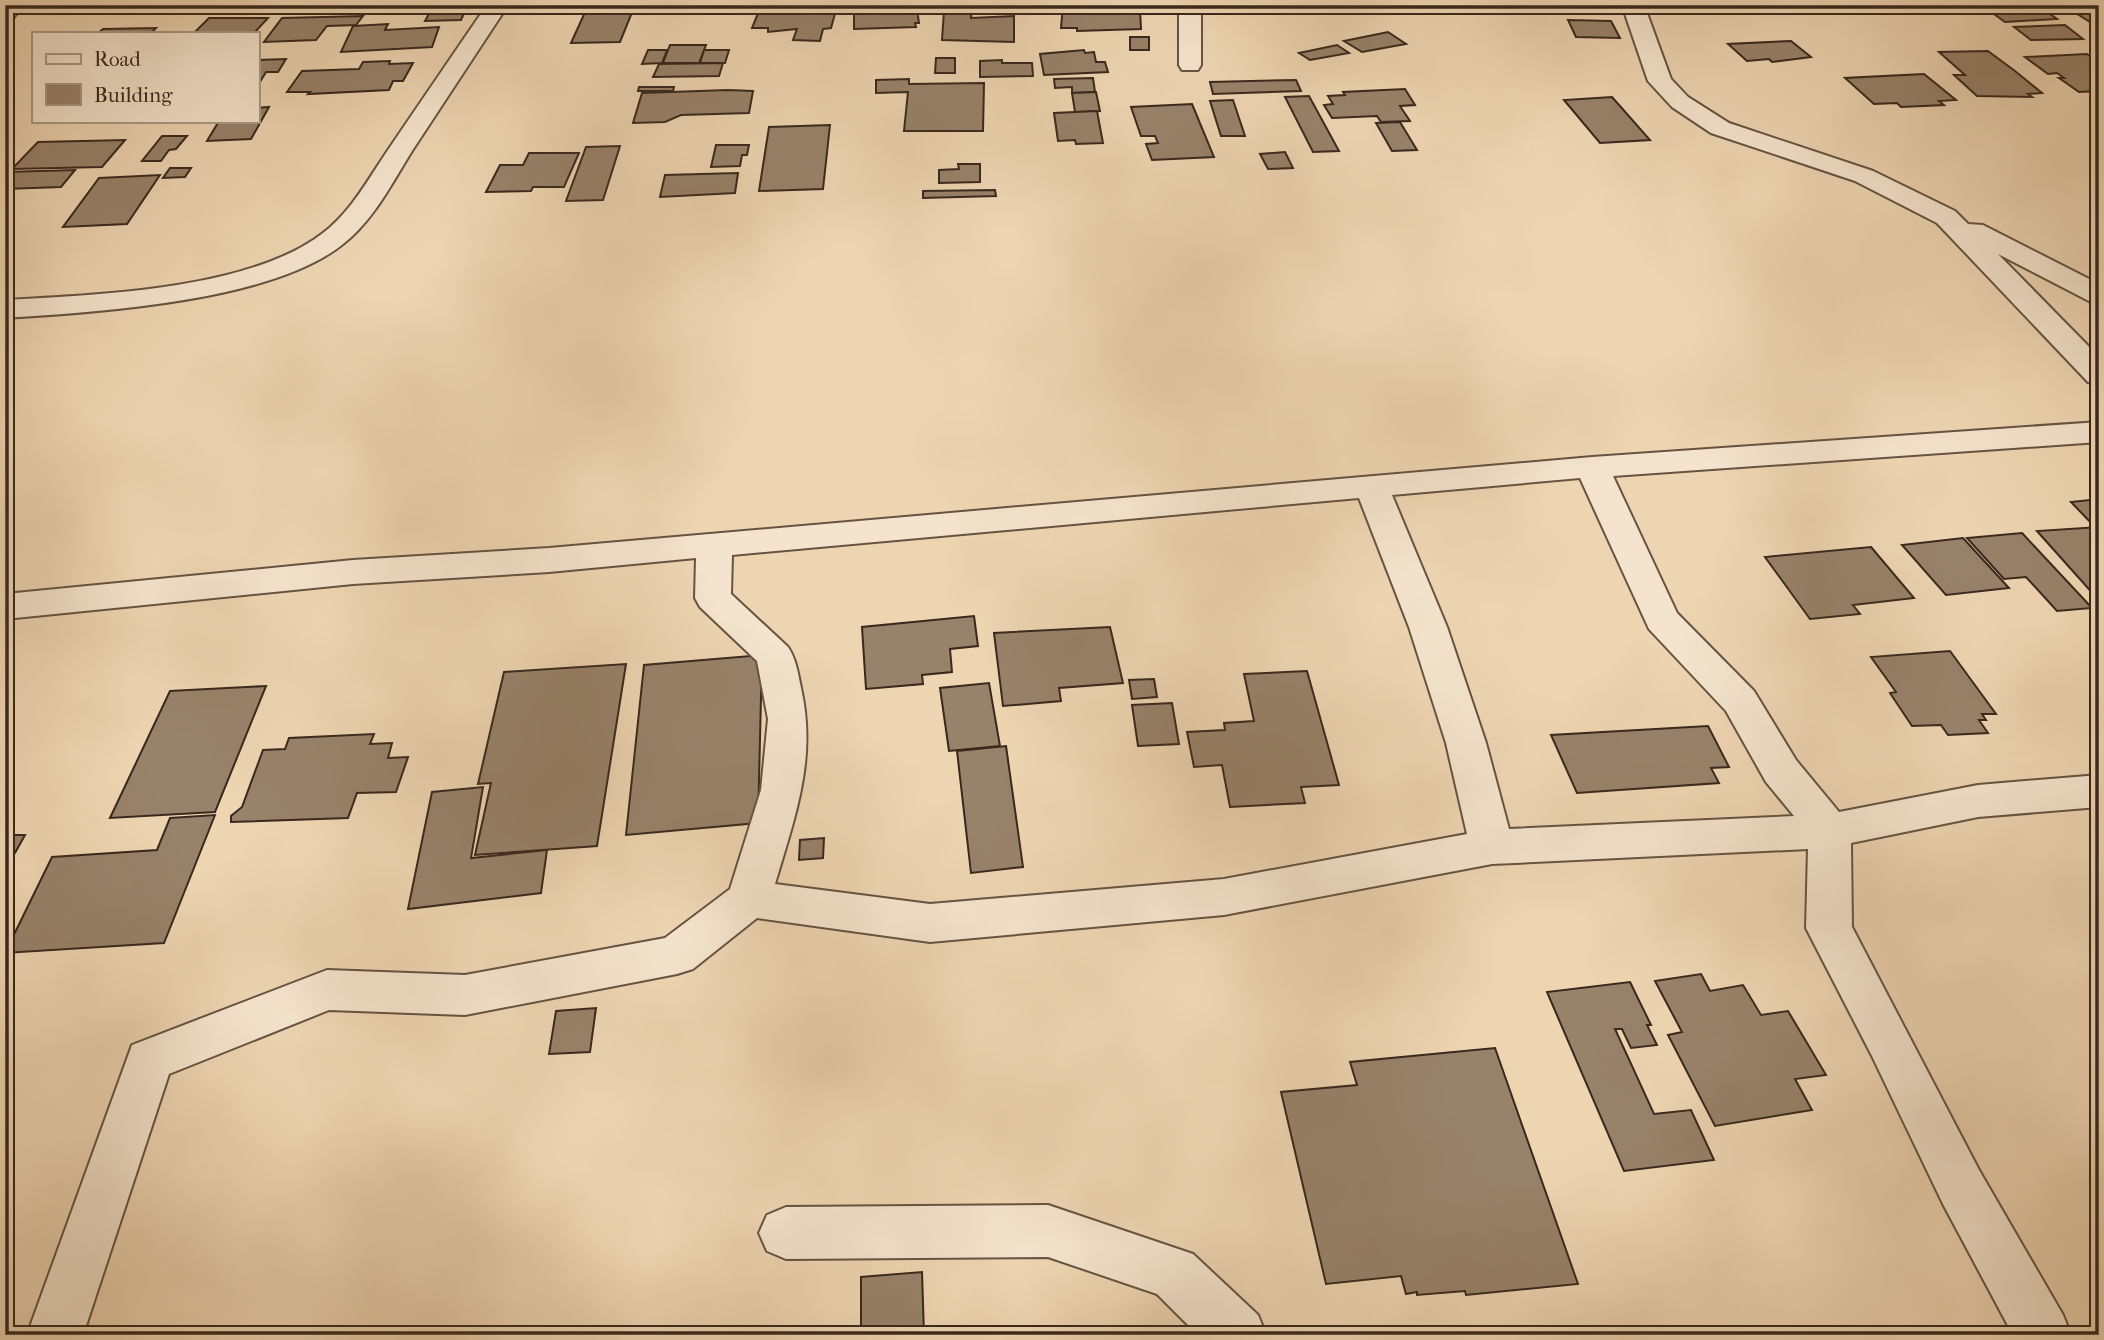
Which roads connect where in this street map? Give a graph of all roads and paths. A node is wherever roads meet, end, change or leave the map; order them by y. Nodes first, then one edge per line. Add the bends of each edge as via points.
1 (14, 5) edge
2 (498, 5) edge
3 (1190, 5) edge
4 (1633, 5) edge
5 (5, 13) edge
6 (1190, 65) dead end
7 (1946, 217) junction
8 (2099, 295) edge
9 (5, 309) edge
10 (2099, 375) edge
11 (2099, 432) edge
12 (1592, 467) junction
13 (1371, 486) junction
14 (713, 545) junction
15 (5, 607) edge
16 (2099, 791) edge
17 (1830, 831) junction
18 (1492, 847) junction
19 (749, 899) junction
20 (786, 1234) dead end
21 (55, 1335) edge
22 (1238, 1335) edge
23 (2043, 1335) edge

1 - 5 street
2 - 9 street via 362,208 331,241 307,256 235,280 159,294
3 - 6 street
4 - 7 street via 1660,81 1680,102 1720,128 1864,176
7 - 8 street
7 - 10 street
11 - 12 street
12 - 13 street
12 - 17 street via 1662,620 1740,701 1781,771
13 - 14 street
13 - 18 street via 1428,627 1466,743
14 - 15 street via 353,572
14 - 19 street via 713,598 775,656 788,719 782,790
16 - 17 street via 1979,801
17 - 18 street
17 - 23 street via 1829,928 1961,1187
18 - 19 street via 1224,897 930,923
19 - 21 street via 677,955 466,995 327,989 149,1060
20 - 22 street via 1048,1231 1174,1273

